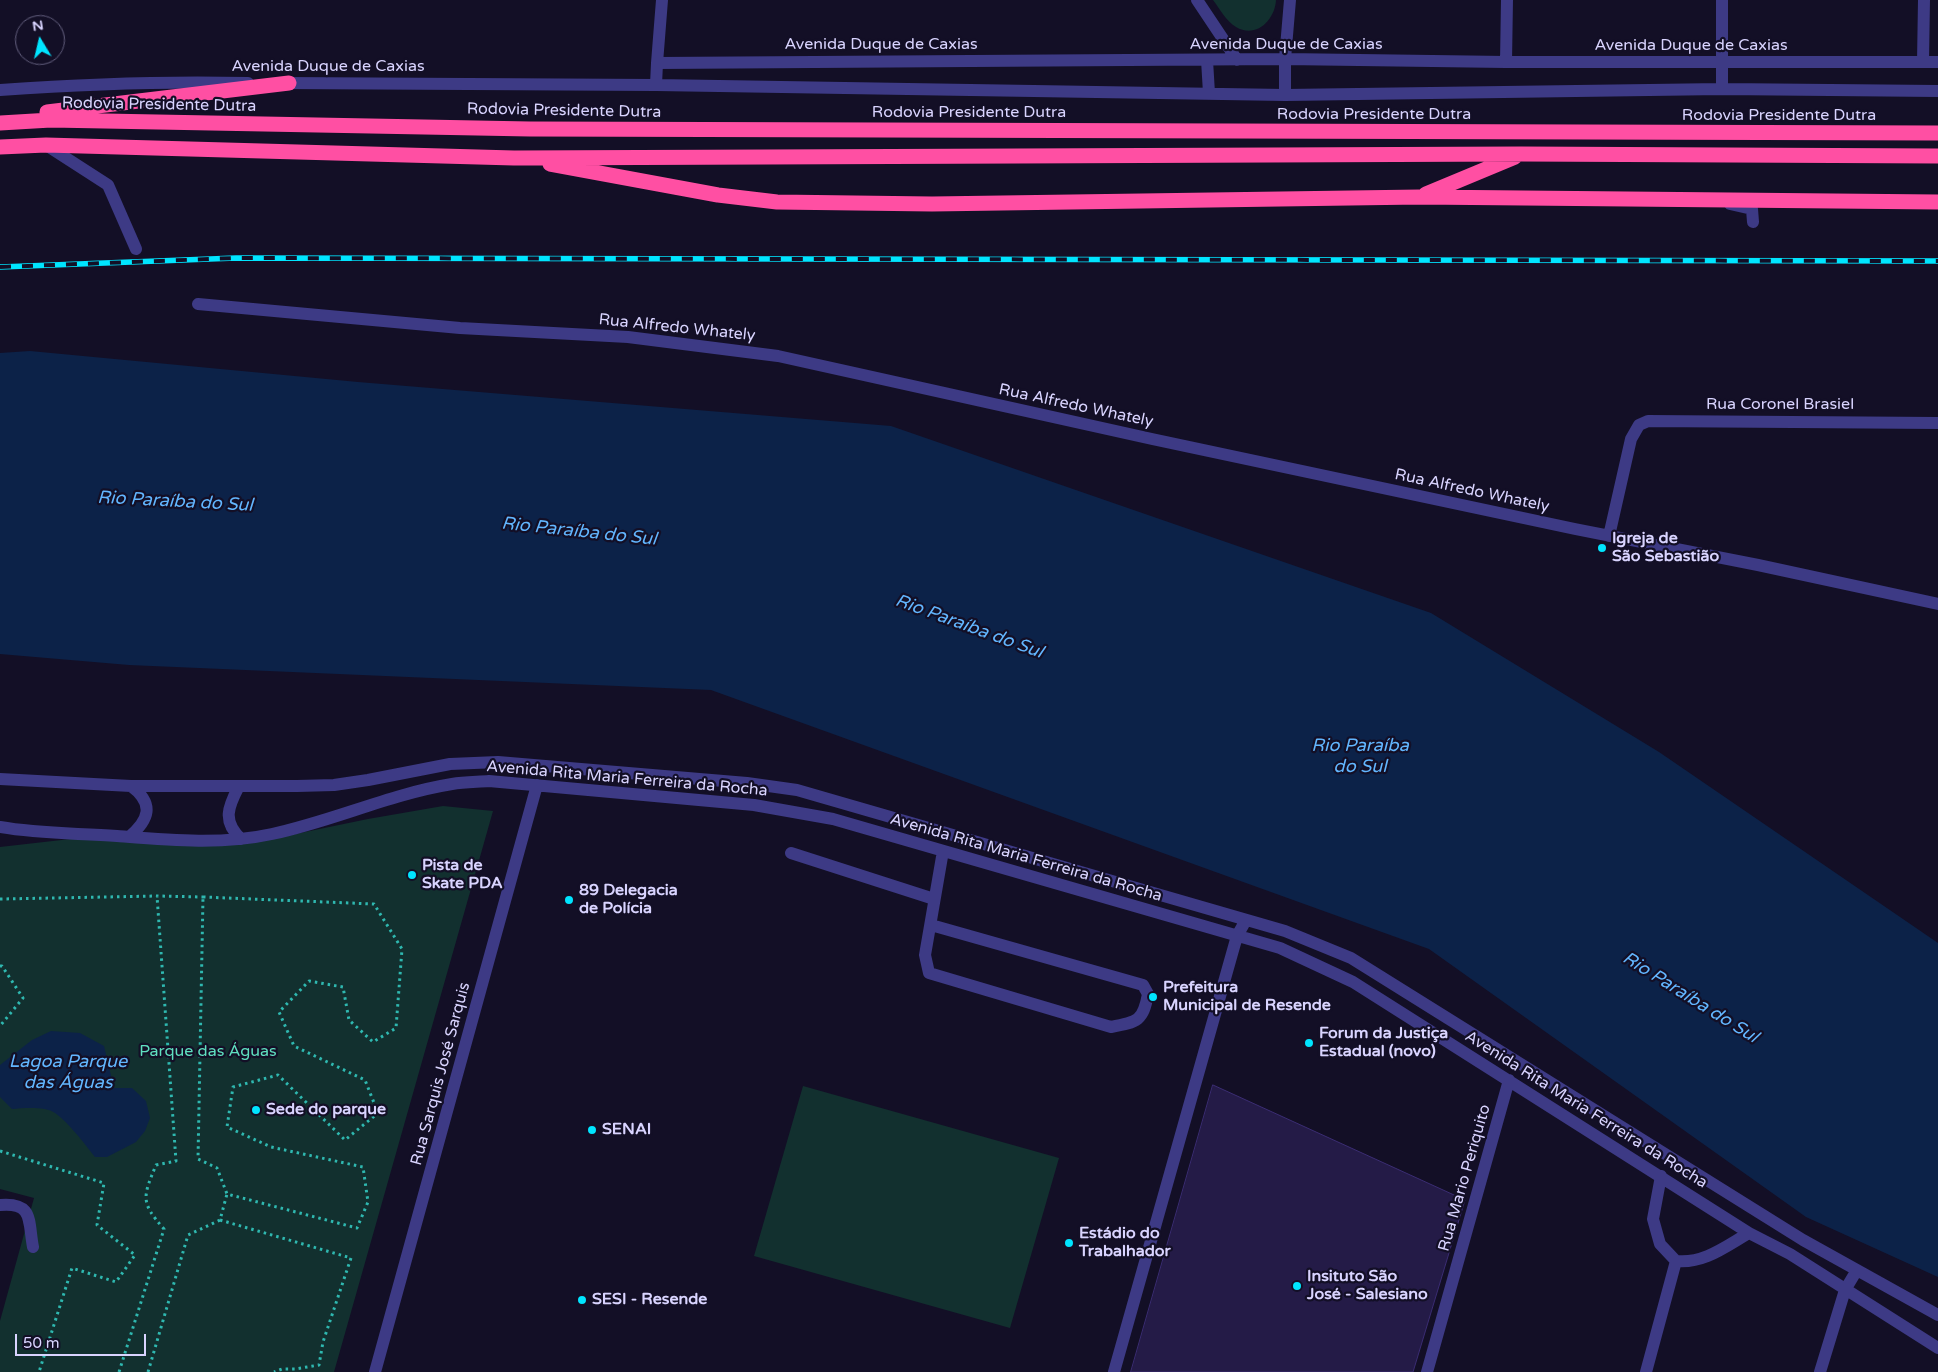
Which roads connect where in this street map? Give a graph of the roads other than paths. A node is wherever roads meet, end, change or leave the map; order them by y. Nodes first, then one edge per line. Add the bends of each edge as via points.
1 (662, 0) edge
2 (1197, 0) edge
3 (1290, 0) edge
4 (1507, 0) edge
5 (1722, 0) edge
6 (1924, 0) edge
7 (1285, 59) junction
8 (1207, 60) junction
9 (1237, 60) junction
10 (657, 62) junction
11 (1506, 62) junction
12 (1722, 62) junction
13 (1923, 62) junction
14 (1938, 62) edge
15 (289, 83) junction
16 (656, 85) junction
17 (1722, 89) junction
18 (0, 90) edge
19 (1938, 91) edge
20 (1209, 93) junction
21 (1285, 95) junction
22 (0, 118) edge
23 (0, 123) edge
24 (1938, 133) edge
25 (46, 146) junction
26 (0, 147) edge
27 (1521, 154) junction
28 (1938, 156) edge
29 (514, 158) junction
30 (1420, 197) junction
31 (1708, 200) junction
32 (1938, 202) edge
33 (1753, 222) dead end
34 (136, 249) dead end
35 (198, 304) dead end
36 (1938, 423) edge
37 (1609, 536) junction
38 (1938, 604) edge
39 (0, 779) edge
40 (538, 785) junction
41 (131, 786) junction
42 (239, 786) junction
43 (0, 827) edge
44 (129, 838) junction
45 (241, 839) junction
46 (943, 851) junction
47 (791, 853) dead end
48 (934, 899) junction
49 (1246, 920) junction
50 (931, 925) junction
51 (1236, 936) junction
52 (1510, 1080) junction
53 (1661, 1176) junction
54 (0, 1205) edge
55 (1749, 1233) junction
56 (33, 1247) dead end
57 (1676, 1261) junction
58 (1857, 1270) junction
59 (1845, 1290) junction
60 (1938, 1315) edge
61 (1938, 1348) edge
62 (375, 1372) edge
63 (1114, 1372) edge
64 (1427, 1372) edge
65 (1646, 1372) edge
66 (1820, 1372) edge

1 - 10 street
2 - 9 street
3 - 7 street
4 - 11 street
5 - 12 street
6 - 13 street
7 - 9 street, Avenida Duque de Caxias
7 - 11 street, Avenida Duque de Caxias
7 - 21 street
8 - 9 street, Avenida Duque de Caxias
8 - 10 street, Avenida Duque de Caxias
8 - 20 street
10 - 16 street
11 - 12 street, Avenida Duque de Caxias
12 - 13 street, Avenida Duque de Caxias
12 - 17 street
13 - 14 street, Avenida Duque de Caxias
15 - 16 street, Avenida Duque de Caxias
15 - 18 street, Avenida Duque de Caxias via 188,82
15 - 22 highway
16 - 20 street, Avenida Duque de Caxias
17 - 19 street, Avenida Duque de Caxias
17 - 21 street, Avenida Duque de Caxias
20 - 21 street, Avenida Duque de Caxias
23 - 24 highway, Rodovia Presidente Dutra via 52,120 540,129
25 - 26 highway
25 - 29 highway
25 - 34 street via 108,185
27 - 28 highway
27 - 29 highway
27 - 30 highway
29 - 30 highway via 718,195 777,202 932,204
30 - 31 highway
31 - 32 highway
31 - 33 street via 1752,209
35 - 37 street, Rua Alfredo Whately via 460,328 628,337 778,356
36 - 37 street, Rua Coronel Brasiel via 1648,420 1639,425 1631,439
37 - 38 street, Rua Alfredo Whately
39 - 41 street, Avenida Rita Maria Ferreira da Rocha
40 - 45 street, Avenida Rita Maria Ferreira da Rocha via 489,781 453,784 394,798 315,823
40 - 46 street, Avenida Rita Maria Ferreira da Rocha via 754,806 833,819
40 - 62 street, Rua Sarquis José Sarquis
41 - 42 street, Avenida Rita Maria Ferreira da Rocha
41 - 44 street via 140,793 147,810 140,828
42 - 45 street via 228,814 233,831
42 - 49 street, Avenida Rita Maria Ferreira da Rocha via 334,785 450,764 498,762 747,783 797,790
43 - 44 street, Avenida Rita Maria Ferreira da Rocha
44 - 45 street, Avenida Rita Maria Ferreira da Rocha
46 - 48 street
46 - 51 street, Avenida Rita Maria Ferreira da Rocha
47 - 48 street
48 - 50 street
49 - 51 street
49 - 58 street, Avenida Rita Maria Ferreira da Rocha via 1285,931 1351,958 1803,1240
50 - 50 street via 1143,985 1148,994 1145,1012 1132,1023 1111,1027 929,972 926,955
51 - 52 street, Avenida Rita Maria Ferreira da Rocha via 1280,948 1353,982
51 - 63 street
52 - 53 street, Avenida Rita Maria Ferreira da Rocha
52 - 64 street, Rua Mario Periquito
53 - 55 street, Avenida Rita Maria Ferreira da Rocha
53 - 57 street via 1653,1219 1660,1244
54 - 56 street via 24,1208
55 - 57 street via 1706,1257
55 - 59 street, Avenida Rita Maria Ferreira da Rocha via 1790,1254
57 - 65 street
58 - 59 street
58 - 60 street, Avenida Rita Maria Ferreira da Rocha
59 - 61 street, Avenida Rita Maria Ferreira da Rocha
59 - 66 street

